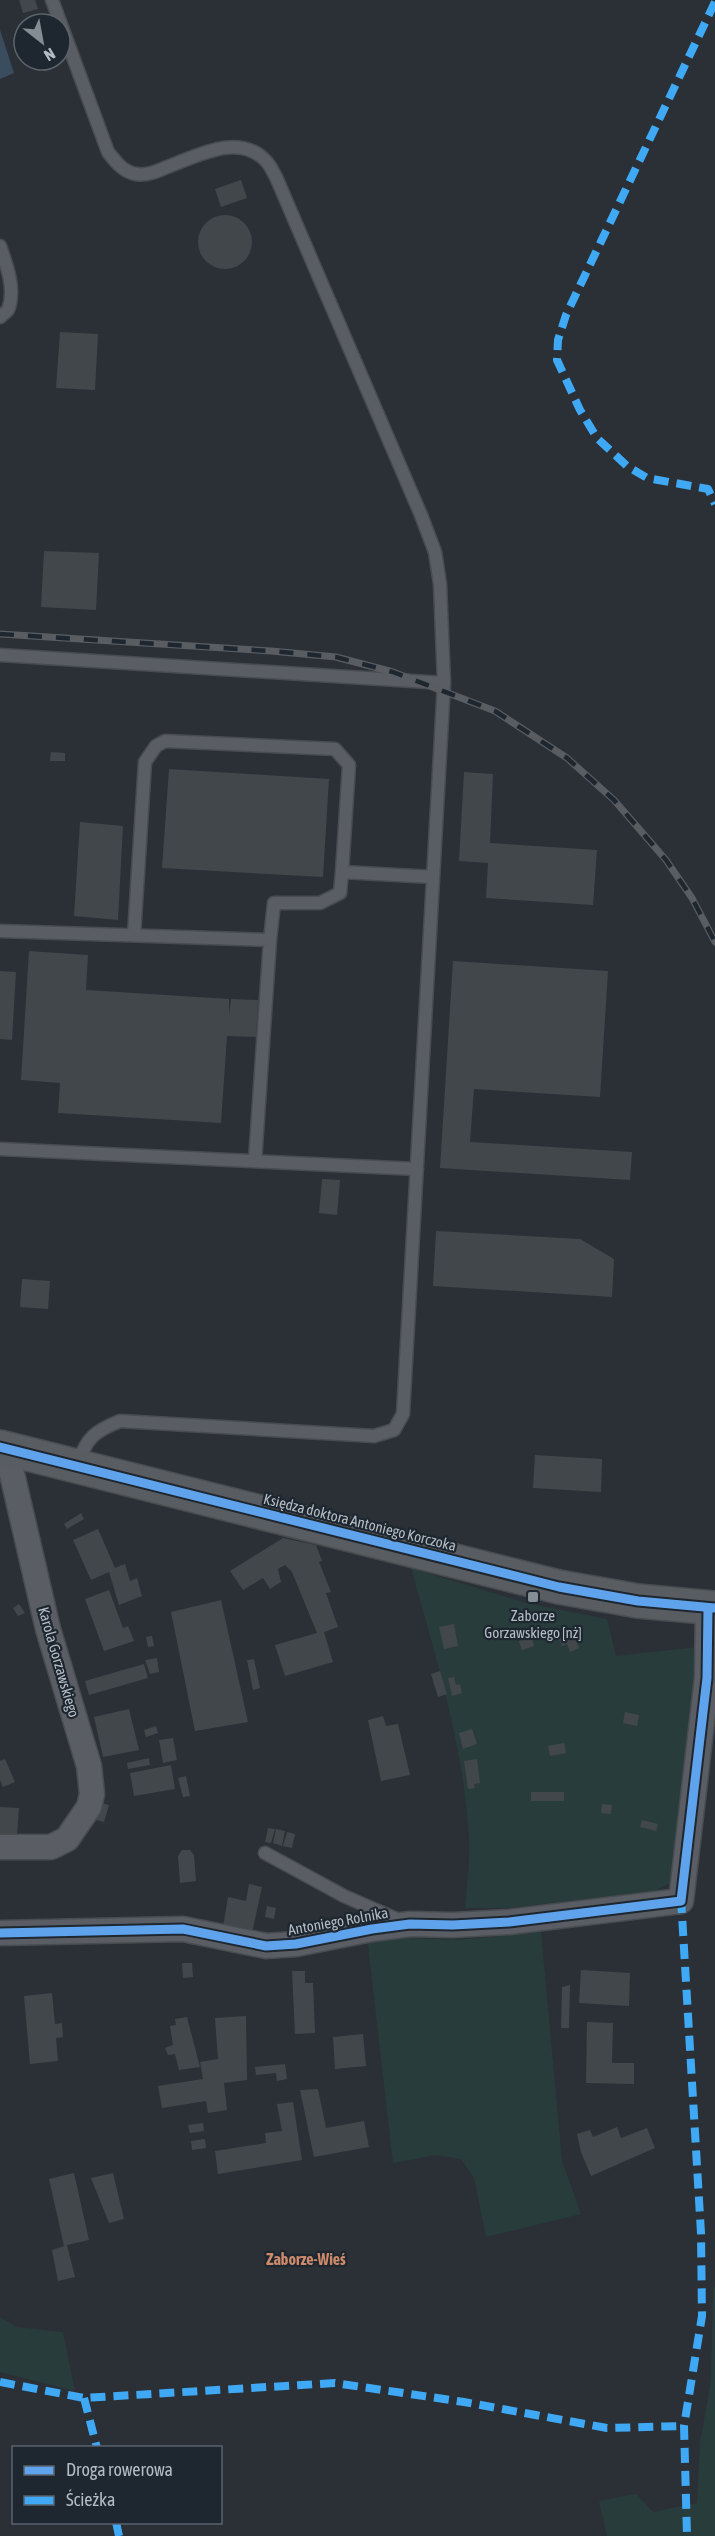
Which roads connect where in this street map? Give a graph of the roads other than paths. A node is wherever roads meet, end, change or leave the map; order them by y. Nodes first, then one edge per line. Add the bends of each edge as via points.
1 (52, 0) edge
2 (0, 246) edge
3 (0, 317) edge
4 (0, 655) edge
5 (444, 683) junction
6 (342, 872) junction
7 (433, 877) junction
8 (0, 931) edge
9 (134, 935) junction
10 (270, 940) junction
11 (0, 1149) edge
12 (255, 1161) junction
13 (417, 1169) junction
14 (3, 1447) edge
15 (77, 1466) junction
16 (712, 1608) edge
17 (0, 1847) edge
18 (265, 1853) dead end
19 (410, 1924) junction
20 (0, 1933) edge

1 - 5 lane via 108,152 120,168 136,174 152,173 212,150 234,147 251,151 266,161 276,177 435,552
2 - 3 lane via 12,290 8,310
4 - 5 lane
5 - 7 lane
6 - 7 lane
6 - 9 lane via 350,765 334,749 165,741 156,746 145,762
6 - 10 lane via 339,893 320,903 274,903
7 - 13 lane
8 - 9 lane
9 - 10 lane
10 - 12 lane
11 - 12 lane
12 - 13 lane
13 - 15 lane via 403,1413 394,1430 374,1436 120,1420 99,1429 84,1446
14 - 15 street, Księdza doktora Antoniego Korczoka
14 - 17 street, Karola Gorzawskiego via 48,1629 88,1766 92,1794 89,1807 67,1839 37,1849
15 - 16 street, Księdza doktora Antoniego Korczoka via 598,1596
16 - 19 street, Antoniego Rolnika via 681,1901 509,1922
18 - 19 lane via 344,1896
19 - 20 street, Antoniego Rolnika via 266,1946 183,1929

